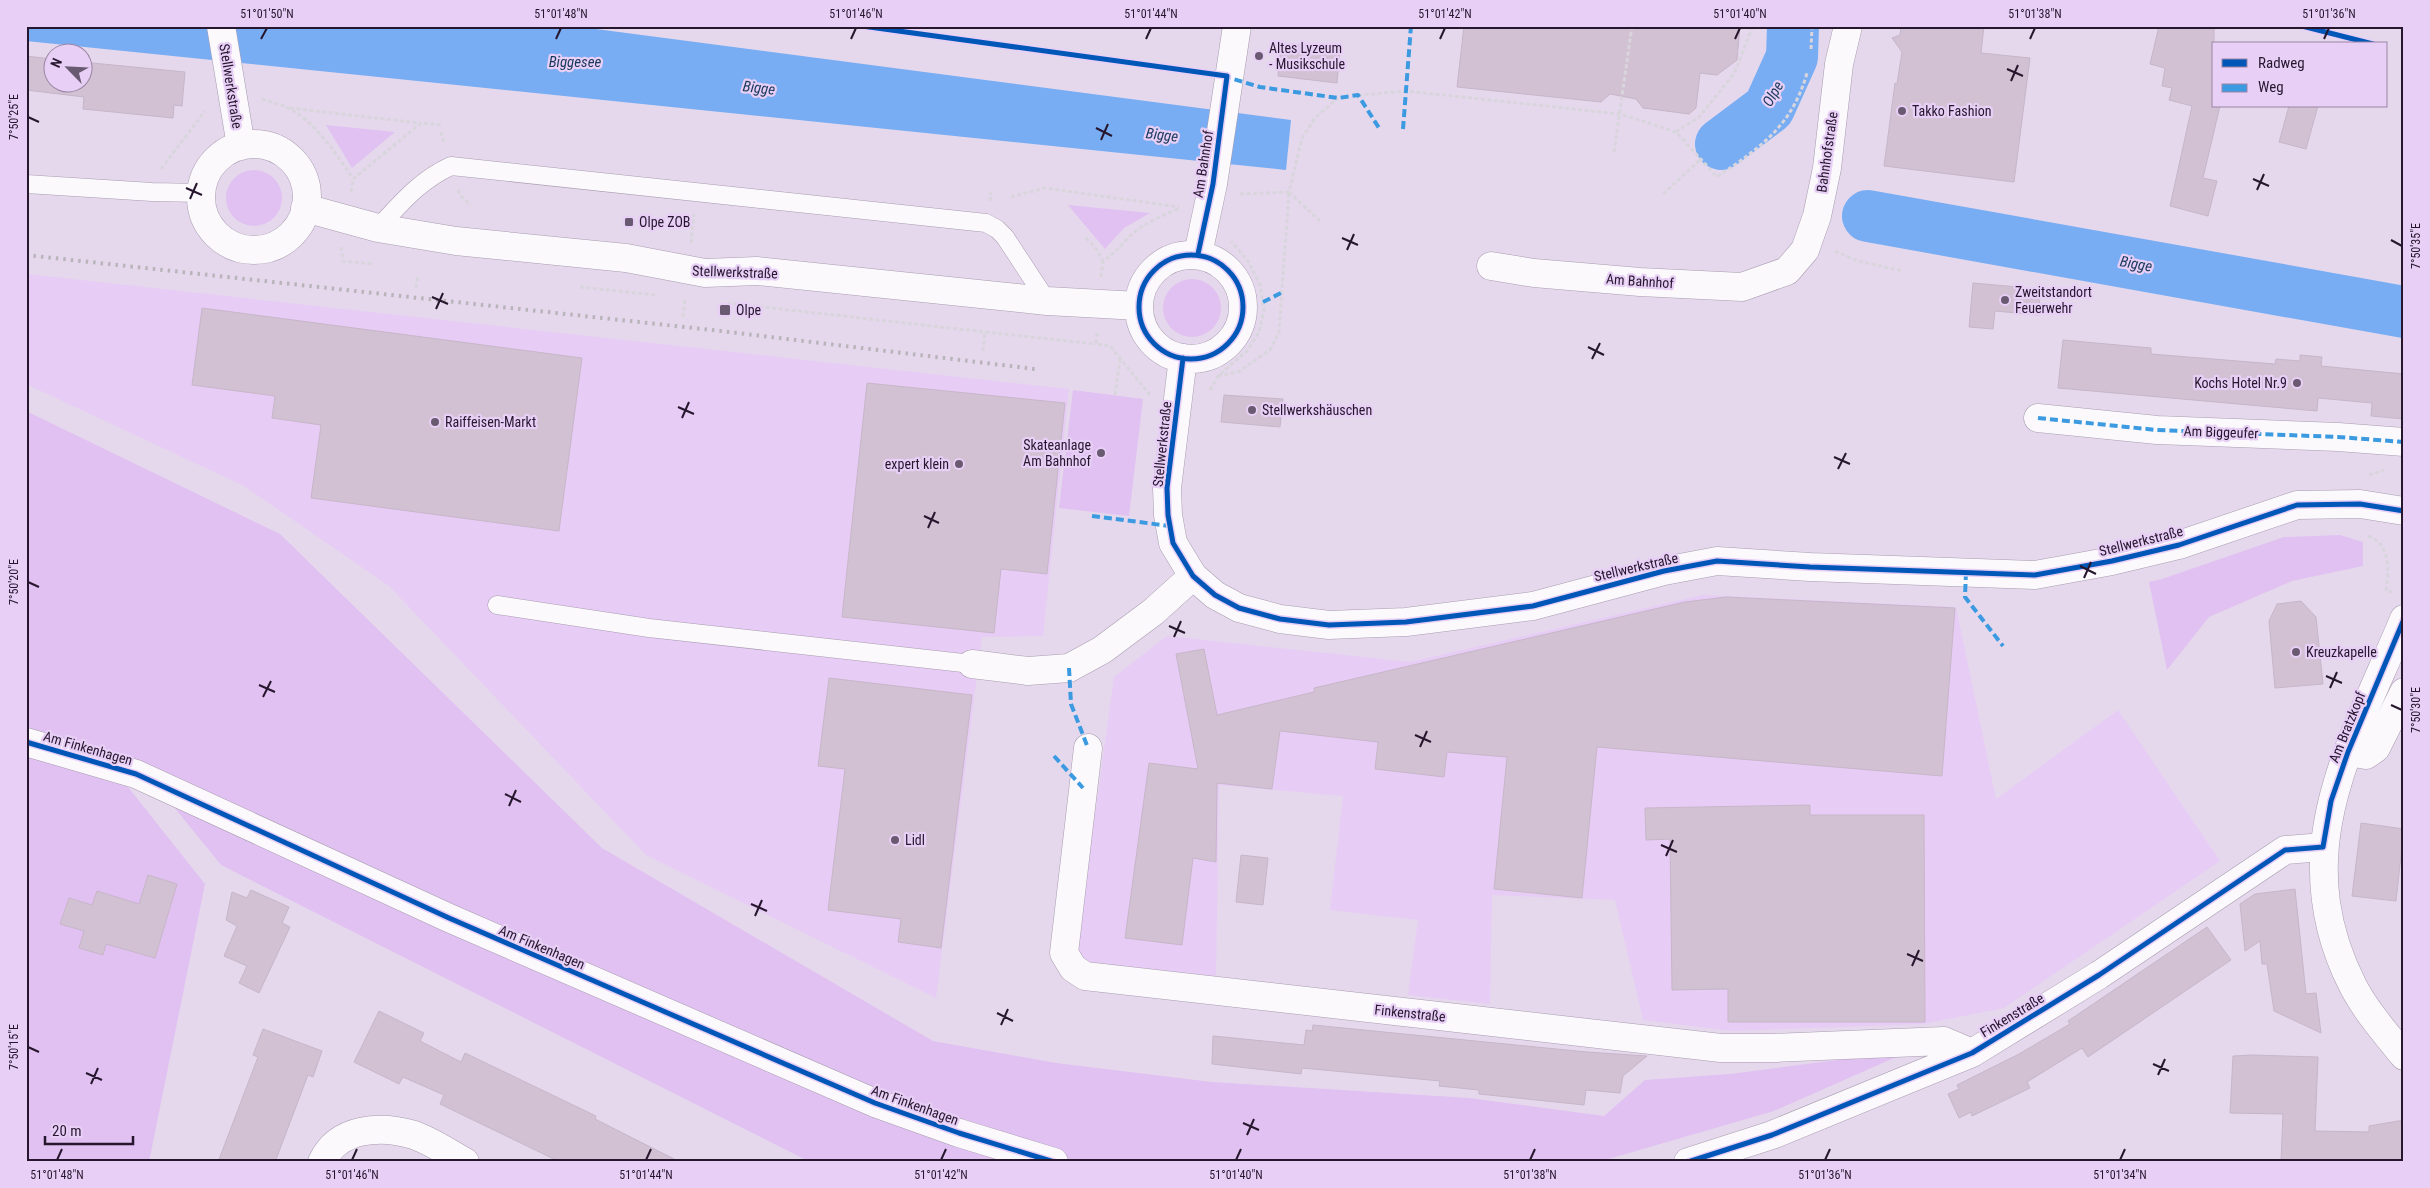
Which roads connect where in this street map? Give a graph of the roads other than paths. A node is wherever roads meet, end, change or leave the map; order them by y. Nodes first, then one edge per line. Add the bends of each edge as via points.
1 (221, 26) edge
2 (1237, 26) edge
3 (1848, 26) edge
4 (241, 146) junction
5 (26, 184) edge
6 (201, 193) junction
7 (305, 208) junction
8 (378, 228) junction
9 (1198, 254) junction
10 (1491, 266) dead end
11 (1787, 271) joint
12 (1046, 301) junction
13 (1139, 306) junction
14 (1183, 358) junction
15 (2038, 418) dead end
16 (2404, 442) edge
17 (2404, 511) edge
18 (1193, 576) junction
19 (497, 605) dead end
20 (2404, 619) edge
21 (972, 664) joint
22 (2404, 692) edge
23 (26, 742) edge
24 (1088, 748) dead end
25 (2348, 752) junction
26 (2323, 848) junction
27 (1972, 1053) junction
28 (2404, 1056) edge
29 (322, 1162) edge
30 (465, 1162) edge
31 (1054, 1162) edge
32 (1688, 1162) edge

1 - 4 street, Stellwerkstraße
2 - 9 street, Am Bahnhof via 1226,91 1221,189
3 - 11 street, Bahnhofstraße via 1839,64 1818,216 1805,250
4 - 6 street, Stellwerkstraße via 226,152 213,163
4 - 7 street, Stellwerkstraße via 258,144 289,157 300,170 306,186
5 - 6 lane
6 - 7 street, Stellwerkstraße via 202,211 210,228 223,241 257,251 275,246 290,236 301,221
7 - 8 street, Stellwerkstraße
8 - 12 street, Stellwerkstraße via 456,241 626,258 705,274 757,271
8 - 12 lane via 433,174 451,166 838,206 986,223 1005,237
9 - 13 street via 1180,255 1150,273 1142,289
9 - 14 street via 1214,259 1238,282 1243,314 1238,330 1228,344 1207,356
10 - 11 street, Am Bahnhof via 1534,273 1742,287
12 - 13 street, Stellwerkstraße
13 - 14 street via 1141,321 1156,346
14 - 18 street, Stellwerkstraße via 1167,488 1168,515 1173,544
15 - 16 street, Am Biggeufer via 2156,430
17 - 18 street, Stellwerkstraße via 2360,504 2297,505 2179,545 2035,575 1717,561 1664,571 1534,606 1406,622 1329,625 1280,619 1239,608 1215,595
18 - 21 street via 1153,612 1102,650 1070,668 1028,671
19 - 21 lane via 649,628
20 - 25 street, Am Bratzkopf
22 - 25 street via 2376,748 2366,755
23 - 31 street, Am Finkenhagen via 136,774 449,918 875,1102 959,1133
24 - 27 street, Finkenstraße via 1064,953 1073,968 1086,976 1721,1048 1944,1040
25 - 26 street, Am Bratzkopf via 2331,801
26 - 27 street, Finkenstraße via 2285,850 2099,975
26 - 28 street, Am Bratzkopf via 2322,880 2335,944 2353,987
27 - 32 street, Finkenstraße via 1772,1135
29 - 30 street via 342,1139 363,1130 389,1130 414,1136

